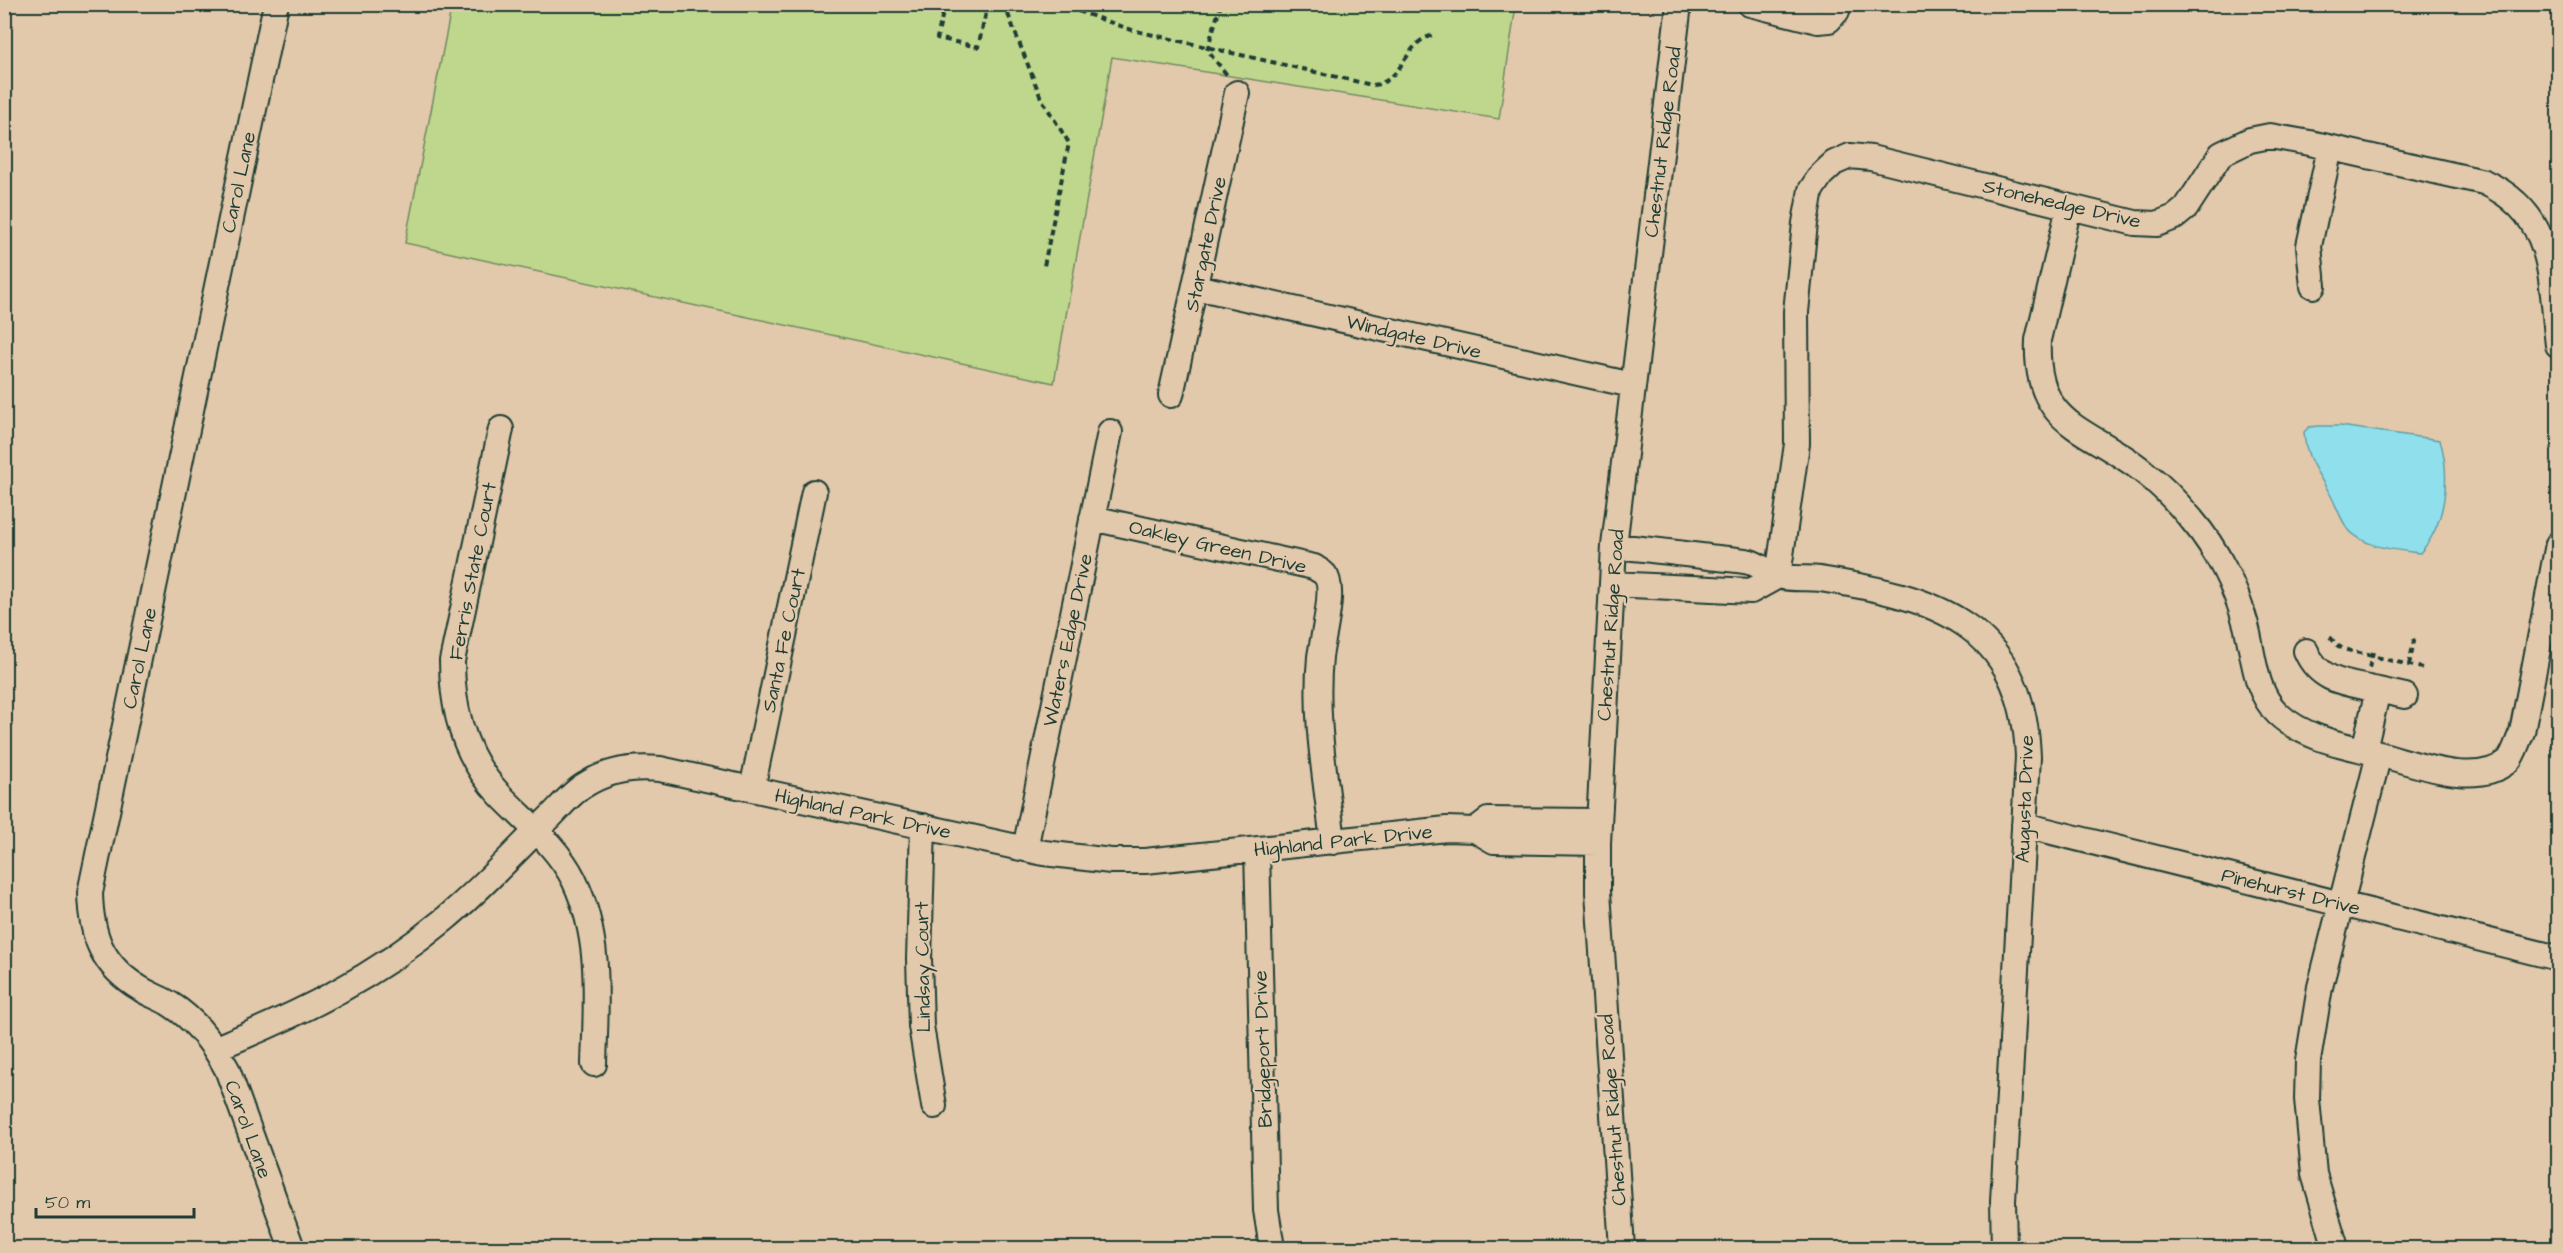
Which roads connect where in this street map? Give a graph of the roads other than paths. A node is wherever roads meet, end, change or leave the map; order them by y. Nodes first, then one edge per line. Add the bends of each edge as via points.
1 (276, 4) edge
2 (1679, 4) edge
3 (1750, 4) edge
4 (1839, 4) edge
5 (1233, 85) road end
6 (2330, 148) junction
7 (2069, 207) junction
8 (2313, 286) dead end
9 (1196, 287) junction
10 (2559, 345) edge
11 (1632, 385) junction
12 (1172, 396) dead end
13 (501, 429) dead end
14 (1110, 432) dead end
15 (814, 492) dead end
16 (1092, 518) junction
17 (2559, 544) edge
18 (1614, 546) junction
19 (1778, 576) junction
20 (1612, 584) junction
21 (2306, 651) dead end
22 (2378, 690) junction
23 (2405, 696) dead end
24 (2371, 752) junction
25 (752, 789) junction
26 (2024, 825) junction
27 (923, 826) junction
28 (537, 831) junction
29 (1598, 832) junction
30 (1333, 842) junction
31 (1024, 849) junction
32 (1257, 850) junction
33 (2341, 903) junction
34 (2559, 958) edge
35 (216, 1048) junction
36 (594, 1064) dead end
37 (933, 1106) dead end
38 (292, 1248) edge
39 (1272, 1248) edge
40 (1622, 1248) edge
41 (2004, 1248) edge
42 (2336, 1248) edge

1 - 35 street, Carol Lane via 90,892 90,918 105,957 122,976 191,1019
2 - 11 street, Chestnut Ridge Road
3 - 4 street via 1818,21 1828,20
5 - 9 street, Stargate Drive
6 - 7 street, Stonehedge Drive via 2270,136 2235,146 2221,154 2186,208 2157,224 2135,223
6 - 8 street via 2309,246
6 - 10 street, Stonehedge Drive via 2484,182 2504,191 2537,226 2546,252
7 - 19 street, Stonehedge Drive via 1871,158 1850,156 1821,174 1811,190 1798,279 1797,444
7 - 24 street via 2038,340 2041,385 2053,407 2070,425 2144,471 2193,521 2235,592 2256,673 2277,713 2297,728 2327,741
9 - 11 street, Windgate Drive
9 - 12 street, Stargate Drive
11 - 18 street, Chestnut Ridge Road
13 - 28 street, Ferris State Court via 452,661 452,691 467,745 481,771
14 - 16 street, Waters Edge Drive
15 - 25 street, Santa Fe Court
16 - 30 street, Oakley Green Drive via 1314,567 1325,575 1328,604 1317,709
16 - 31 street, Waters Edge Drive
17 - 24 street via 2522,732 2509,760 2488,772 2462,775
18 - 19 street, Augusta Drive via 1752,562
18 - 20 street, Chestnut Ridge Road
19 - 20 street via 1750,591
19 - 26 street, Augusta Drive via 1818,579 1909,599 1935,607 1980,636 1998,656 2022,703 2028,757
20 - 29 street, Chestnut Ridge Road
21 - 22 street via 2312,664 2326,676
22 - 23 street
22 - 24 street
24 - 33 street
25 - 27 street, Highland Park Drive
25 - 28 street, Highland Park Drive via 660,769 619,770 581,787
26 - 33 street, Pinehurst Drive
26 - 41 street, Augusta Drive via 2003,1201
27 - 31 street, Highland Park Drive
27 - 37 street, Lindsay Court via 921,1026
28 - 35 street, Highland Park Drive via 444,919 393,958 280,1023
28 - 36 street, Ferris State Court via 573,879 591,927 596,962
29 - 30 street, Highland Park Drive via 1494,841 1475,830 1447,829
29 - 40 street, Chestnut Ridge Road via 1598,892
30 - 32 street, Highland Park Drive
31 - 32 street, Highland Park Drive via 1111,861
32 - 39 street, Bridgeport Drive via 1266,1210
33 - 34 street, Pinehurst Drive
33 - 42 street via 2312,1024 2307,1099 2314,1174
35 - 38 street, Carol Lane

